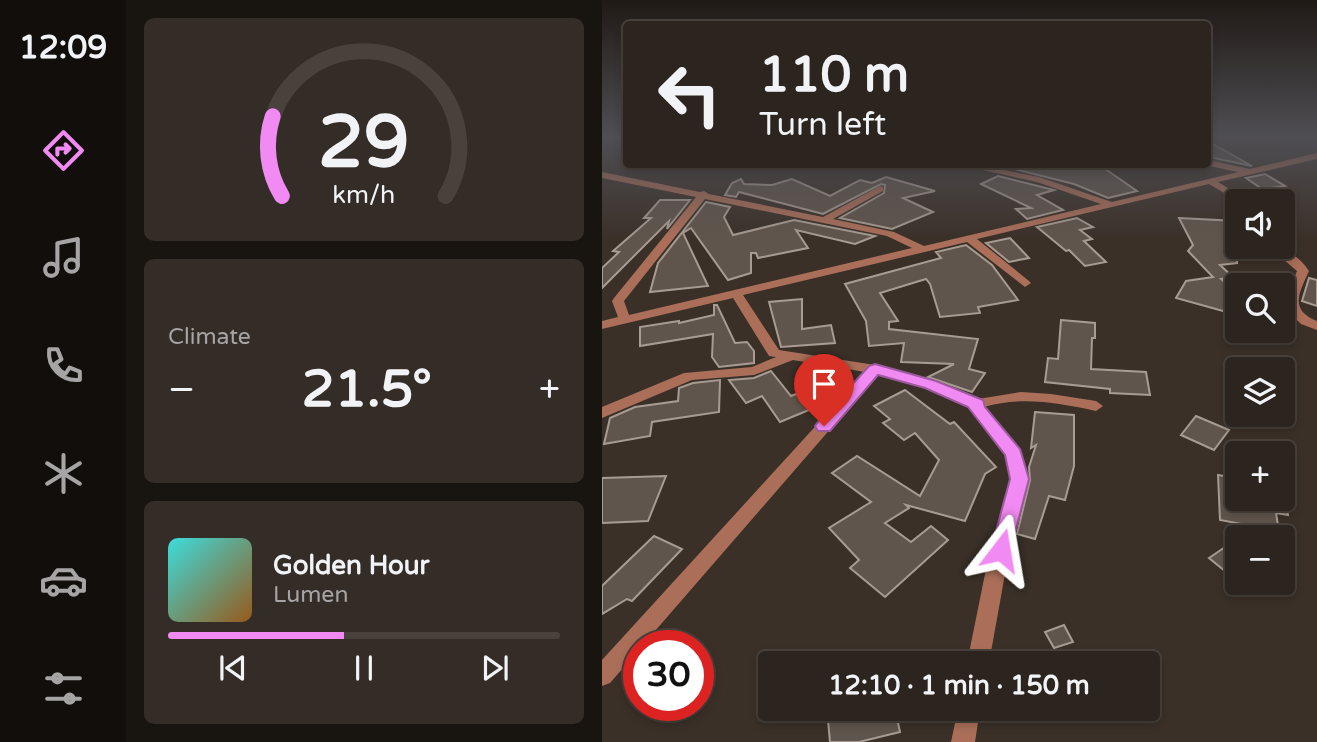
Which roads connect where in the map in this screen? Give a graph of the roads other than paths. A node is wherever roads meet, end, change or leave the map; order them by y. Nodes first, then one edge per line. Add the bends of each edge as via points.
1 (997, 172) edge
2 (1247, 172) edge
3 (1258, 172) edge
4 (1253, 173) junction
5 (602, 175) edge
6 (1213, 183) junction
7 (880, 189) dead end
8 (1225, 190) edge
9 (704, 194) junction
10 (1112, 205) junction
11 (825, 220) junction
12 (969, 238) junction
13 (922, 249) junction
14 (1290, 259) edge
15 (1300, 266) junction
16 (1317, 268) edge
17 (1025, 283) dead end
18 (735, 292) junction
19 (625, 320) junction
20 (602, 325) edge
21 (1317, 326) edge
22 (789, 357) junction
23 (875, 369) junction
24 (977, 404) junction
25 (1096, 406) dead end
26 (602, 413) edge
27 (980, 651) edge
28 (602, 676) edge
29 (966, 721) edge
30 (962, 742) edge

1 - 10 street via 1039,180
2 - 4 street
3 - 4 street
4 - 6 street
5 - 9 street
6 - 8 street
6 - 10 street
7 - 11 street
9 - 11 street
9 - 19 street via 618,301
10 - 12 street
11 - 13 street via 890,234
12 - 13 street
12 - 17 street
13 - 18 street
14 - 15 street
15 - 16 street
15 - 21 street via 1303,271 1291,306 1297,318
18 - 19 street
18 - 22 street via 774,353
19 - 20 street
22 - 23 street
22 - 26 street via 754,371 689,376
23 - 24 street
23 - 28 street
24 - 25 street via 992,398 1047,396
24 - 27 street via 1014,453 1019,479
29 - 30 street

